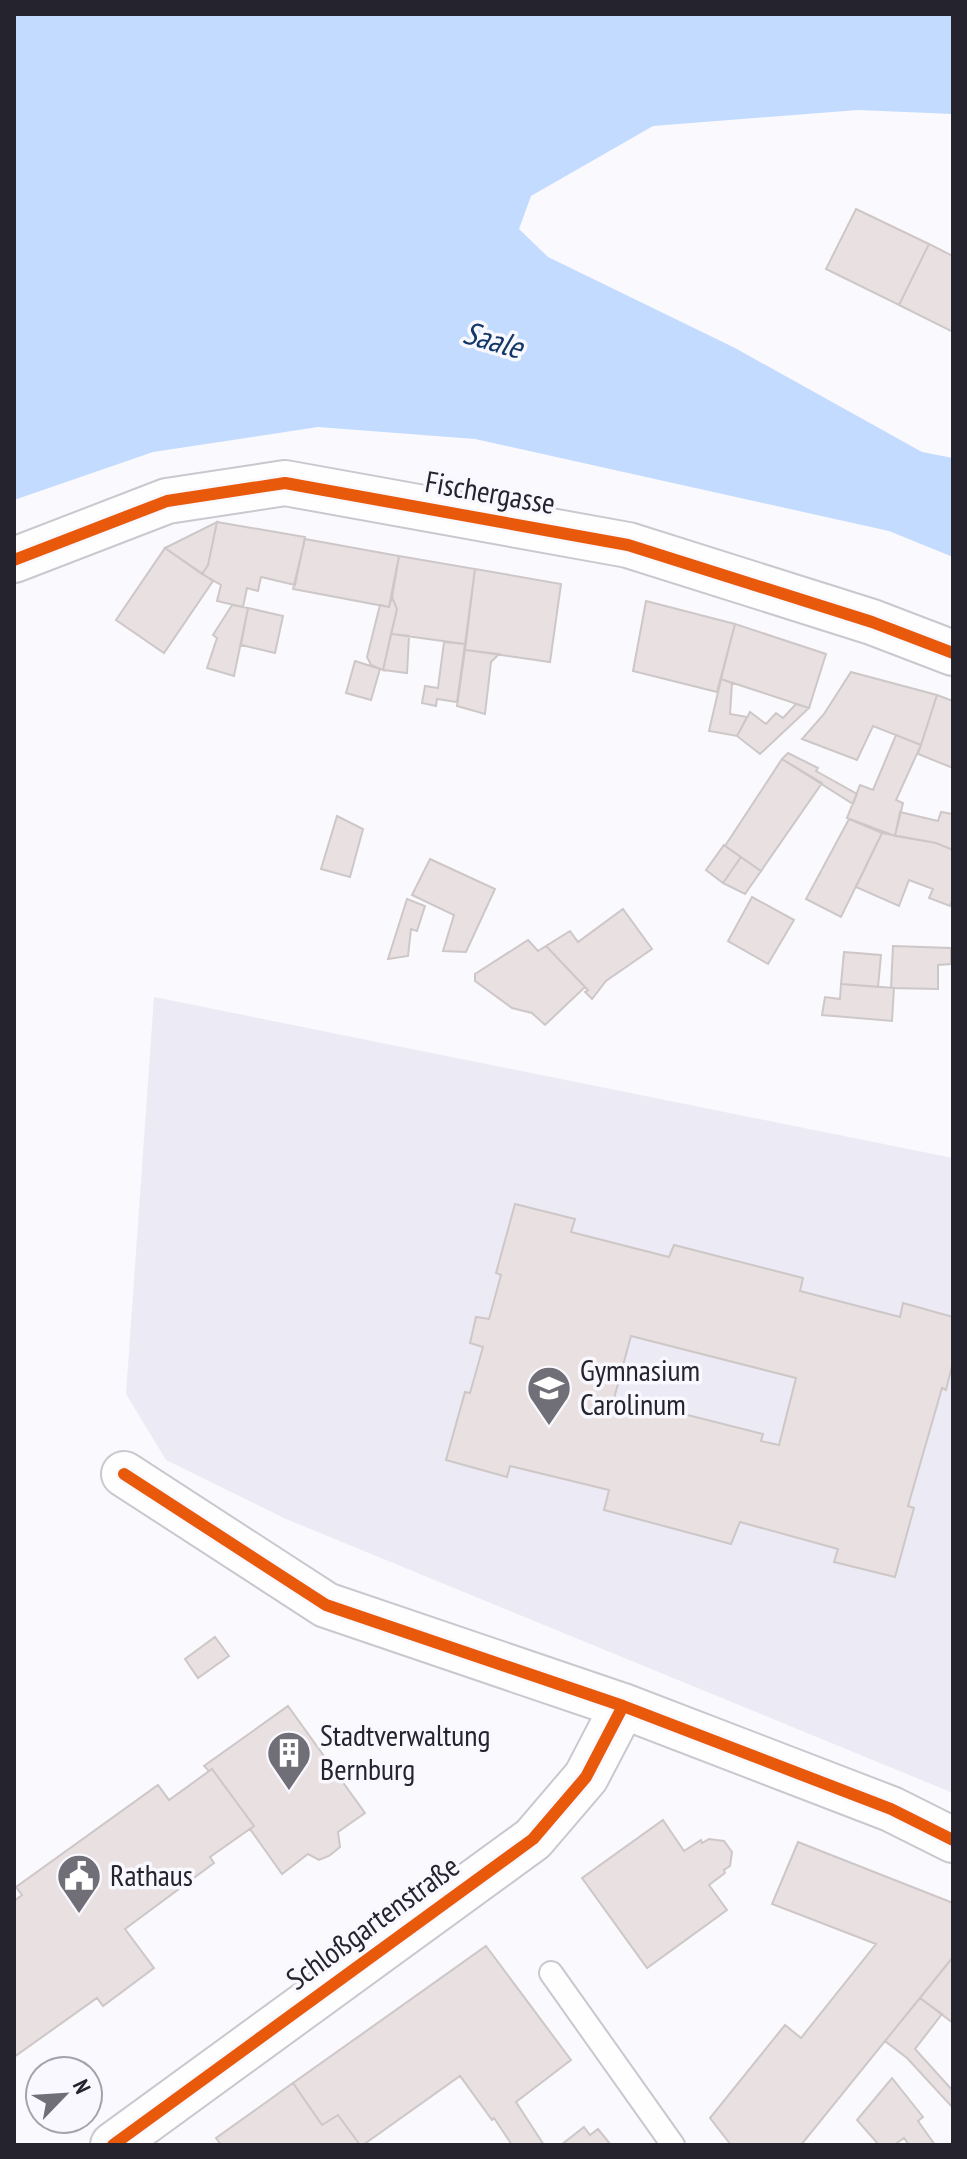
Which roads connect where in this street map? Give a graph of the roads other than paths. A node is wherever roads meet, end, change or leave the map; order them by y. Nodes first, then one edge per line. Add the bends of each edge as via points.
1 (14, 560) edge
2 (953, 653) edge
3 (124, 1474) dead end
4 (623, 1706) junction
5 (953, 1840) edge
6 (551, 1973) dead end
7 (113, 2145) edge
8 (673, 2145) edge

1 - 2 street, Fischergasse via 167,501 285,483 628,545
3 - 4 street via 326,1605
4 - 5 street via 891,1809
4 - 7 street, Schloßgartenstraße via 586,1777 533,1839
6 - 8 lane

